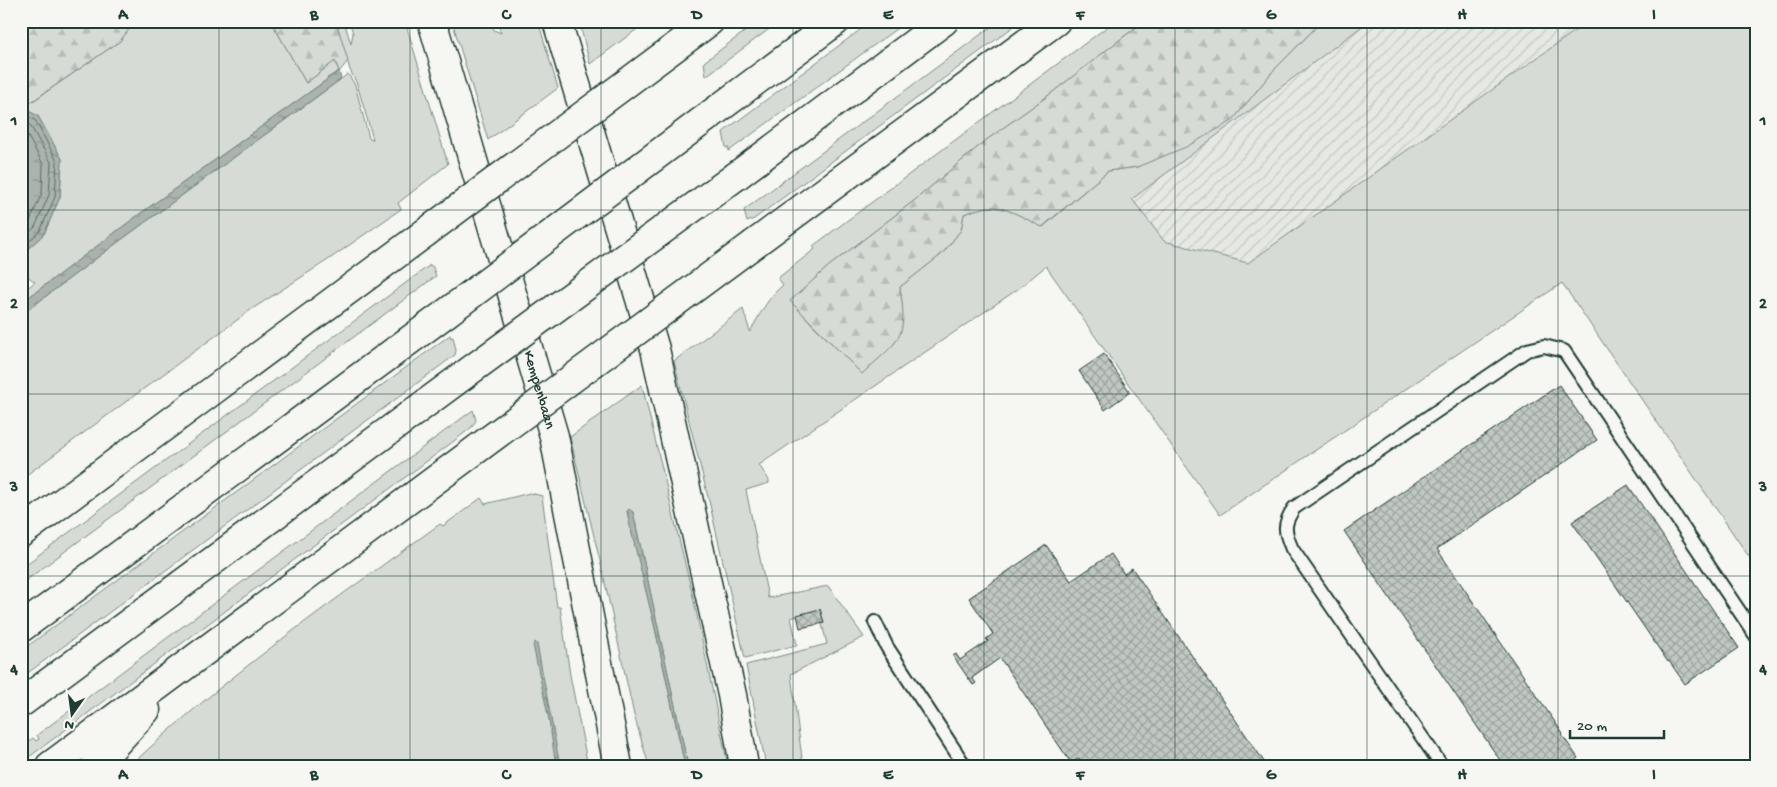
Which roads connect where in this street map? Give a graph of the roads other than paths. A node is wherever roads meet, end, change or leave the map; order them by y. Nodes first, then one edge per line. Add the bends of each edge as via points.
1 (432, 21) edge
2 (836, 21) edge
3 (944, 21) edge
4 (1056, 21) edge
5 (558, 27) edge
6 (702, 27) edge
7 (21, 533) edge
8 (875, 622) dead end
9 (21, 628) edge
10 (1756, 636) edge
11 (192, 661) junction
12 (21, 703) edge
13 (50, 766) edge
14 (94, 766) edge
15 (618, 766) edge
16 (744, 766) edge
17 (965, 766) edge
18 (1442, 766) edge

1 - 15 highway, Kempenbaan via 554,436
2 - 9 highway, bridge
3 - 12 highway, bridge
4 - 11 highway, bridge
5 - 16 highway via 655,350 732,695
6 - 7 highway, bridge
8 - 17 lane via 887,647
10 - 18 lane via 1564,352 1544,346 1527,350 1294,508 1286,519 1285,533 1292,549
11 - 13 highway
11 - 14 highway

